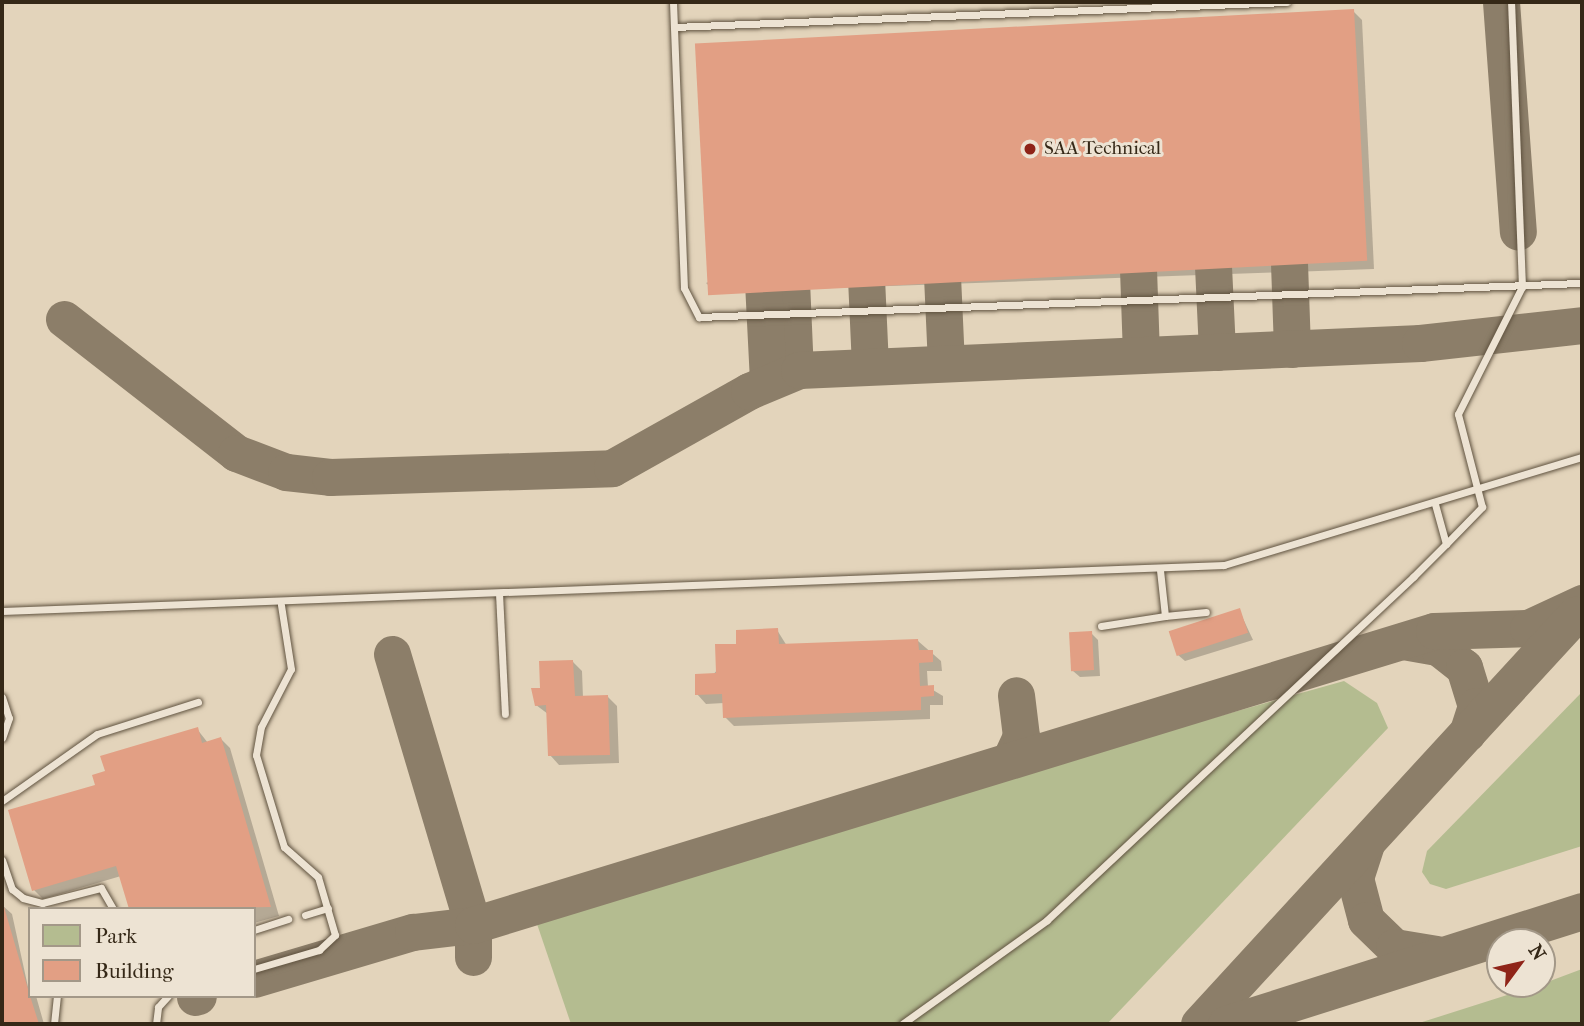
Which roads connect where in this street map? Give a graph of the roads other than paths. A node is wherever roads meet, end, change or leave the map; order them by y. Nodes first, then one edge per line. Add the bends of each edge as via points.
1 (673, 2) edge
2 (1286, 2) edge
3 (1511, 2) edge
4 (674, 27) junction
5 (1582, 283) edge
6 (1522, 285) junction
7 (1582, 457) edge
8 (1476, 492) junction
9 (1436, 504) junction
10 (1446, 544) junction
11 (1160, 570) junction
12 (499, 593) junction
13 (281, 605) junction
14 (2, 611) edge
15 (1206, 612) dead end
16 (1165, 616) junction
17 (1101, 626) dead end
18 (2, 697) edge
19 (198, 702) dead end
20 (506, 714) dead end
21 (2, 738) edge
22 (2, 802) edge
23 (2, 860) edge
24 (43, 906) edge
25 (112, 907) edge
26 (328, 908) junction
27 (304, 915) dead end
28 (288, 919) dead end
29 (256, 929) edge
30 (256, 969) edge
31 (57, 998) edge
32 (166, 998) edge
33 (54, 1024) edge
34 (156, 1024) edge
35 (902, 1024) edge

1 - 4 lane
2 - 4 lane
3 - 6 lane
4 - 6 lane via 684,288 699,317
5 - 6 lane
6 - 8 lane via 1457,419
7 - 8 lane
8 - 9 lane
8 - 10 lane via 1482,507
9 - 10 lane
9 - 11 lane via 1250,561
10 - 35 lane via 1055,913
11 - 12 lane
11 - 16 lane
12 - 13 lane
12 - 20 lane
13 - 14 lane
13 - 26 lane via 291,669 261,727 256,755 284,847 314,871
15 - 16 lane
16 - 17 lane
18 - 21 lane via 9,718
19 - 22 lane via 97,734
23 - 24 lane via 15,892
24 - 25 lane via 101,888
26 - 27 lane
26 - 30 lane via 332,943
28 - 29 lane
31 - 33 lane
32 - 34 lane via 158,1007

